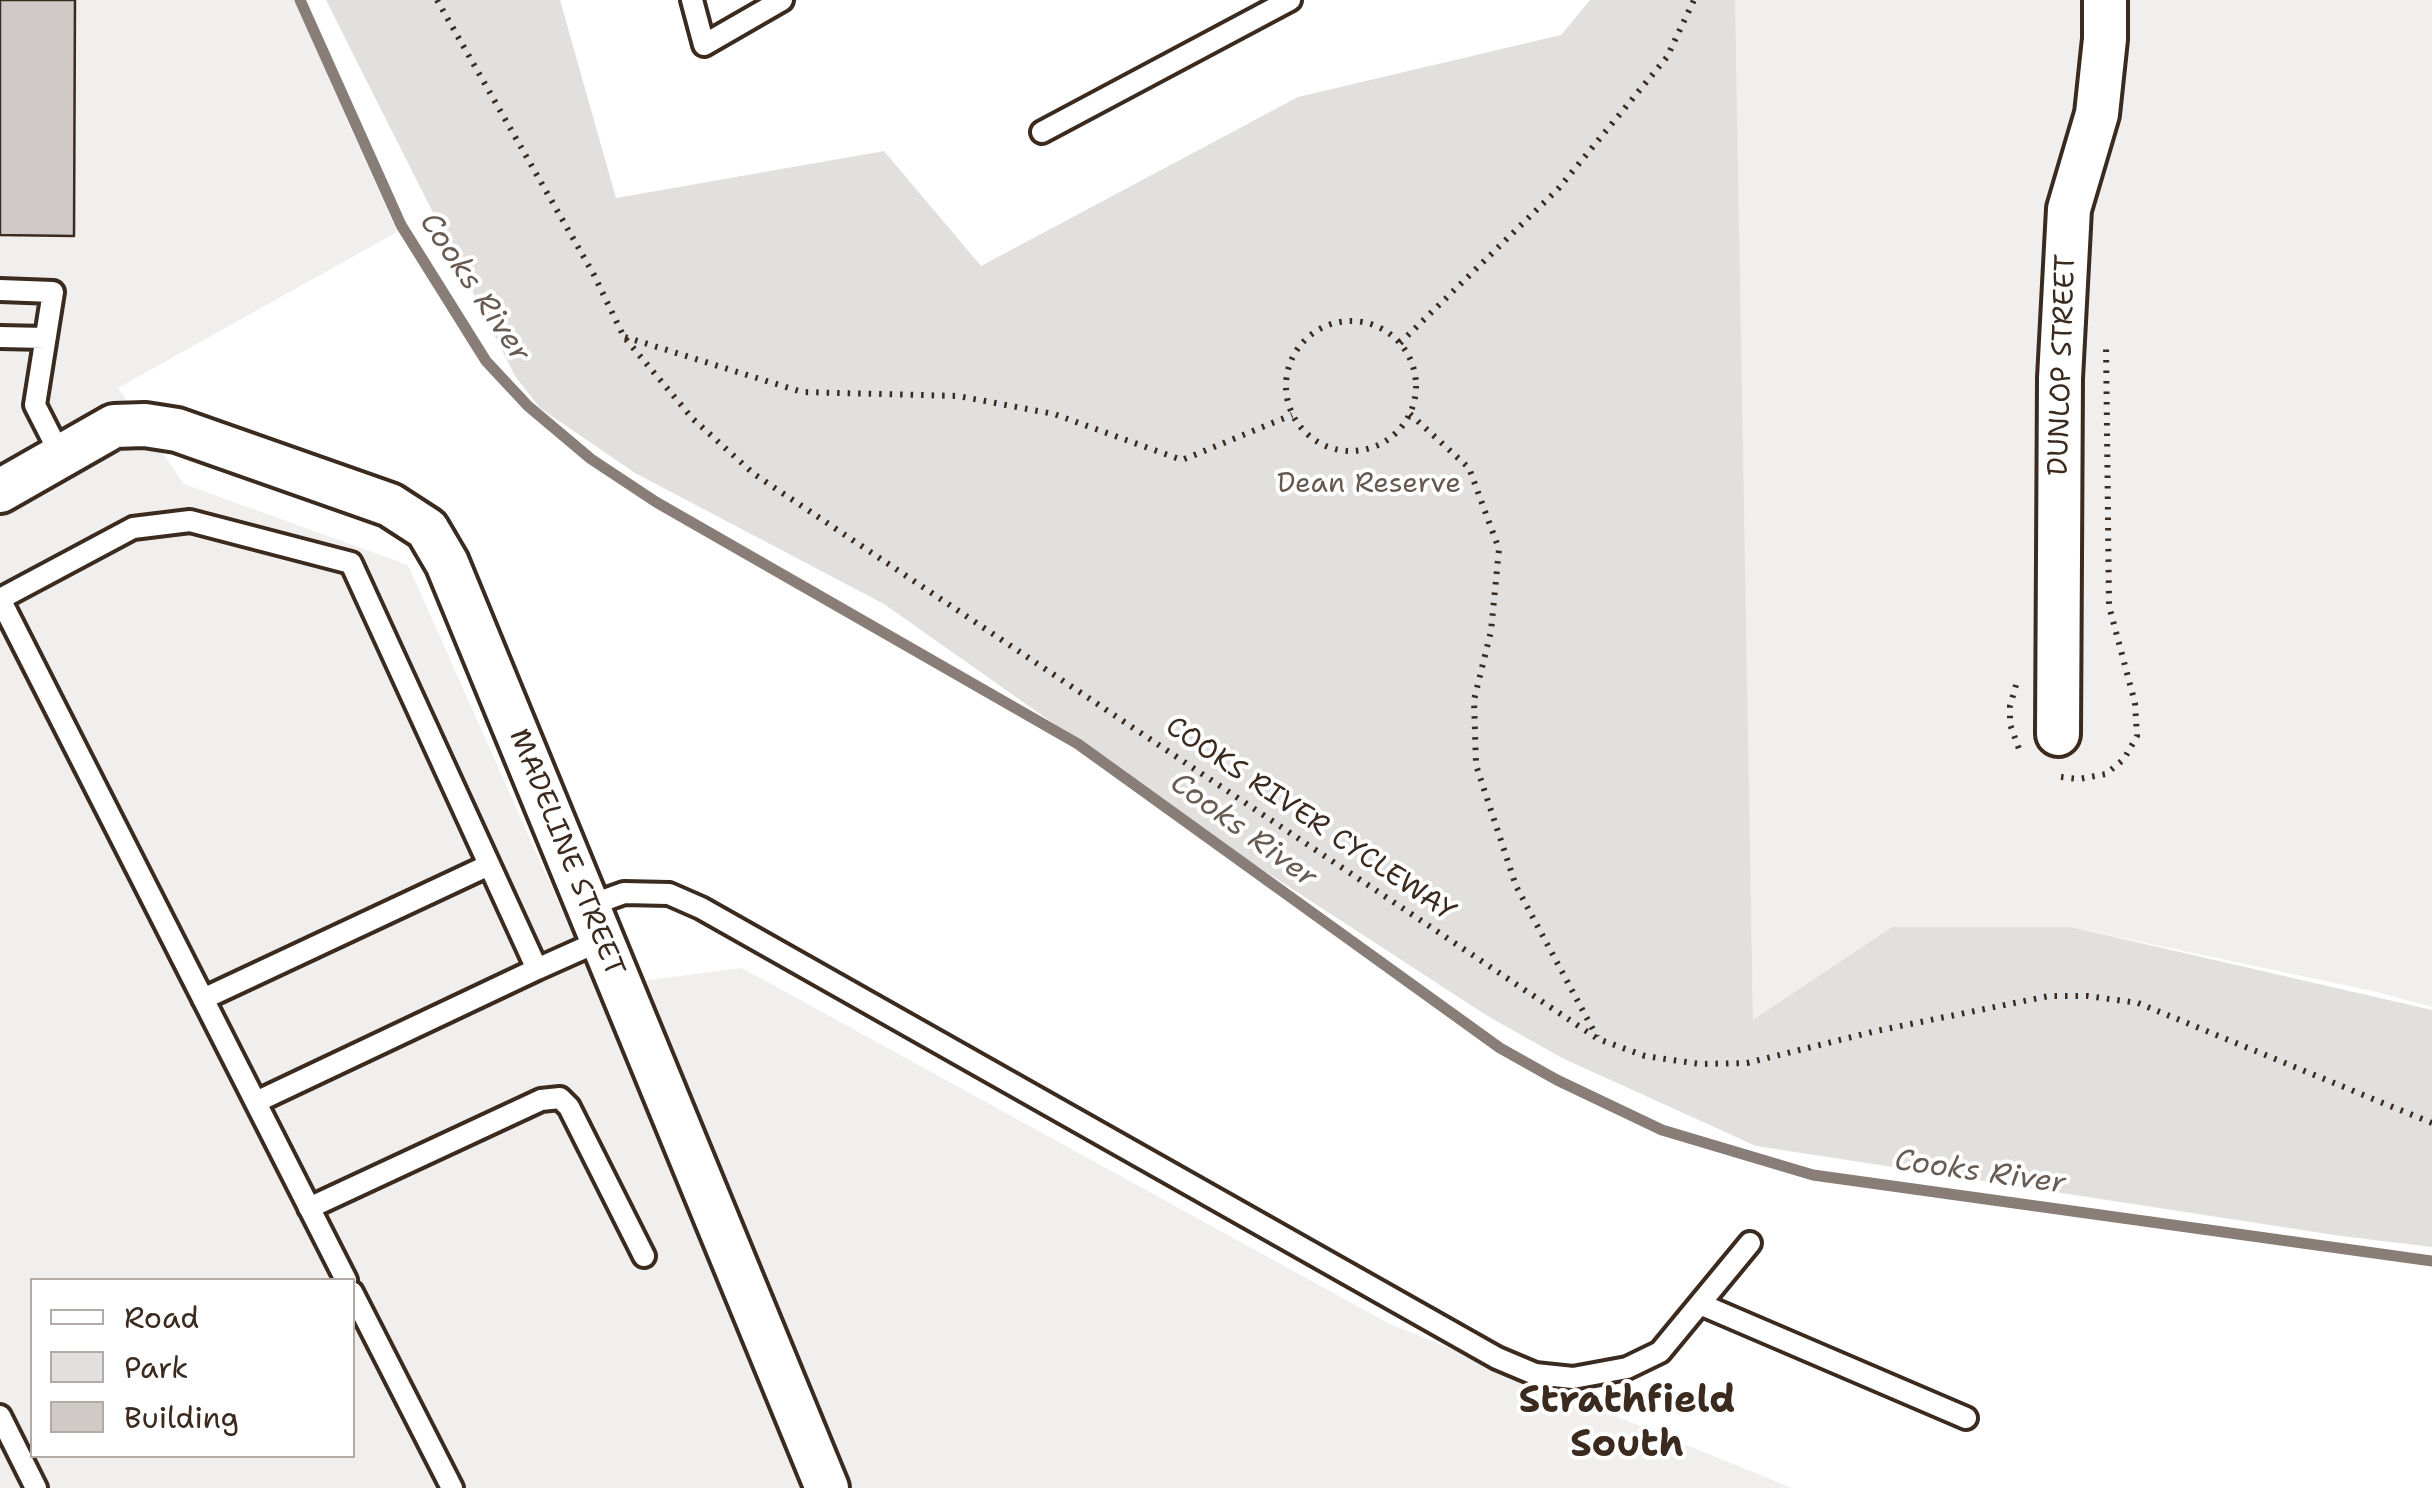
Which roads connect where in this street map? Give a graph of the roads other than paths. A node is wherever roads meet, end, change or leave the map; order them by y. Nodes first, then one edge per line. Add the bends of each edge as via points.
1 (692, 0) edge
2 (782, 0) edge
3 (1290, 0) edge
4 (2105, 0) edge
5 (1042, 132) dead end
6 (0, 290) edge
7 (0, 337) edge
8 (45, 338) junction
9 (61, 456) junction
10 (0, 490) edge
11 (0, 599) edge
12 (2058, 734) dead end
13 (490, 865) junction
14 (595, 923) junction
15 (537, 969) junction
16 (203, 999) junction
17 (256, 1102) junction
18 (309, 1208) junction
19 (1750, 1243) dead end
20 (644, 1256) dead end
21 (345, 1278) edge
22 (355, 1298) edge
23 (1700, 1304) junction
24 (0, 1416) edge
25 (1966, 1418) dead end
26 (36, 1488) edge
27 (452, 1488) edge
28 (828, 1488) edge

1 - 2 lane via 704,45
3 - 5 lane
4 - 12 street, DUNLOP STREET via 2097,114 2069,209 2060,378
6 - 8 lane via 52,292
7 - 8 lane
8 - 9 lane via 35,405
9 - 10 street
9 - 14 street, MADELINE STREET via 114,426 178,430 390,505 428,529
11 - 13 lane via 133,528 190,521 350,562
11 - 16 lane
13 - 15 lane
13 - 16 lane
14 - 15 lane
14 - 23 lane via 624,893 670,894 701,908 1535,1374 1573,1378 1627,1368 1660,1352
14 - 28 street, MADELINE STREET
15 - 17 lane
16 - 17 lane
17 - 18 lane
18 - 20 lane via 541,1100 560,1098
18 - 21 lane
19 - 23 lane
22 - 27 lane
23 - 25 lane
24 - 26 lane

